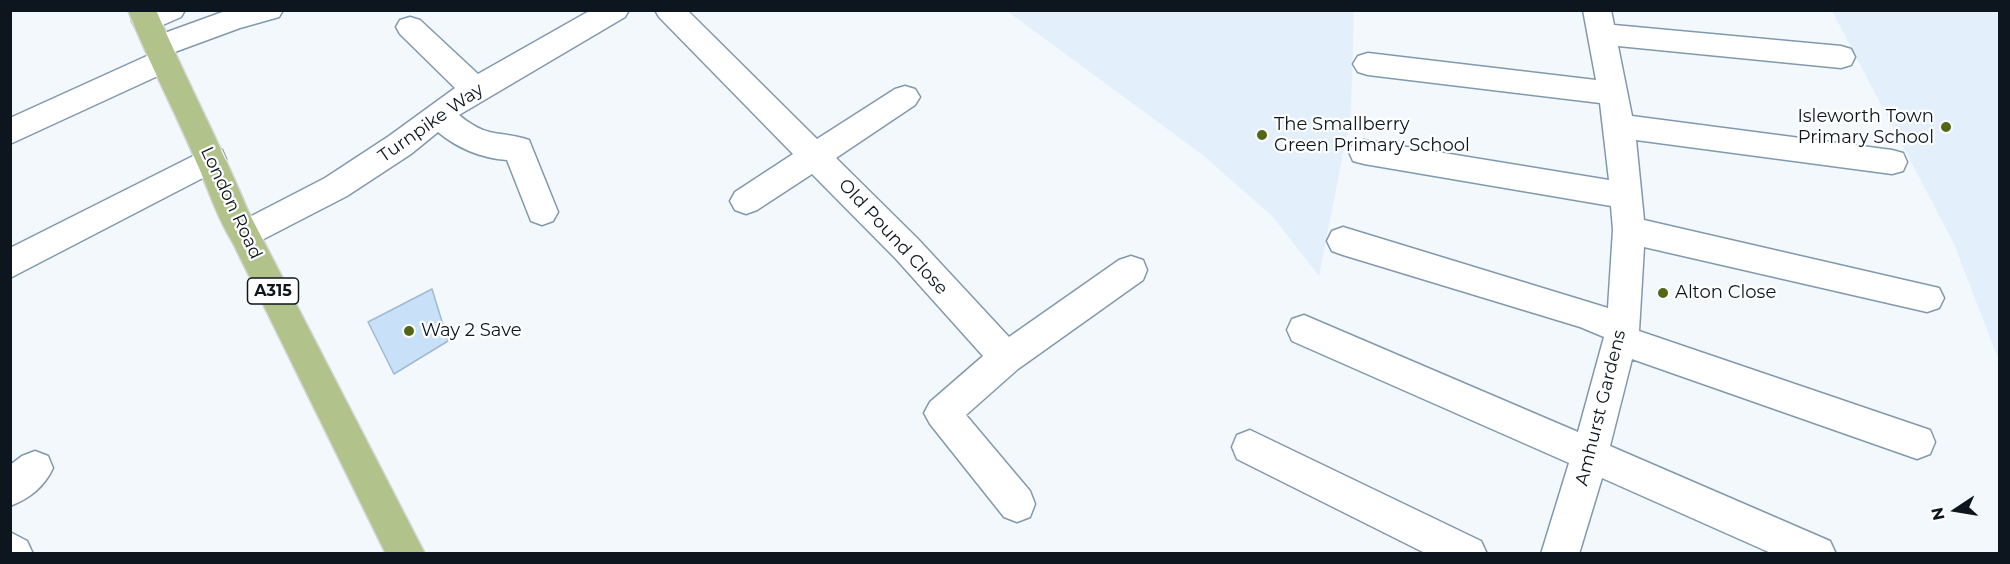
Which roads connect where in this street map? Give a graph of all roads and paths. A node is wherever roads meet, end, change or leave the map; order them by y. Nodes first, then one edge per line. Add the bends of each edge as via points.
1 (269, 10) edge
2 (615, 10) edge
3 (669, 10) edge
4 (153, 14) edge
5 (1600, 22) edge
6 (410, 27) dead end
7 (161, 54) junction
8 (1841, 57) dead end
9 (1368, 64) dead end
10 (476, 90) junction
11 (1612, 93) junction
12 (905, 97) dead end
13 (439, 116) junction
14 (1619, 126) junction
15 (10, 132) edge
16 (1364, 152) dead end
17 (816, 156) junction
18 (211, 159) junction
19 (1892, 162) dead end
20 (1627, 196) junction
21 (746, 201) dead end
22 (542, 212) dead end
23 (1629, 230) junction
24 (246, 234) junction
25 (1343, 241) dead end
26 (10, 264) edge
27 (1131, 270) dead end
28 (1927, 298) dead end
29 (1304, 330) dead end
30 (1621, 334) junction
31 (1006, 358) junction
32 (1917, 442) dead end
33 (1250, 447) dead end
34 (1589, 456) junction
35 (1017, 504) dead end
36 (10, 550) edge
37 (14, 554) edge
38 (406, 554) edge
39 (1468, 554) edge
40 (1560, 554) edge
41 (1817, 554) edge

1 - 7 street via 234,19
2 - 10 street, Turnpike Way
3 - 17 street, Old Pound Close
4 - 7 main road, London Road / A315
5 - 8 street
5 - 11 street, Amhurst Gardens
6 - 10 street
7 - 15 street
7 - 18 main road, London Road / A315
9 - 11 street
10 - 13 street, Turnpike Way
11 - 14 street, Amhurst Gardens
12 - 17 street
13 - 22 street via 465,138 518,149
13 - 24 street, Turnpike Way via 336,187
14 - 19 street
14 - 20 street, Amhurst Gardens
16 - 20 street
17 - 21 street
17 - 31 street, Old Pound Close
18 - 24 main road, London Road / A315 via 234,217
18 - 26 street
20 - 23 street, Amhurst Gardens
23 - 28 street
23 - 30 street, Amhurst Gardens
24 - 38 main road, London Road / A315
25 - 30 street via 1585,314
27 - 31 street
29 - 34 street
30 - 32 street
30 - 34 street, Amhurst Gardens
31 - 35 street via 942,413
33 - 39 street
34 - 40 street, Amhurst Gardens
34 - 41 street
36 - 37 street

